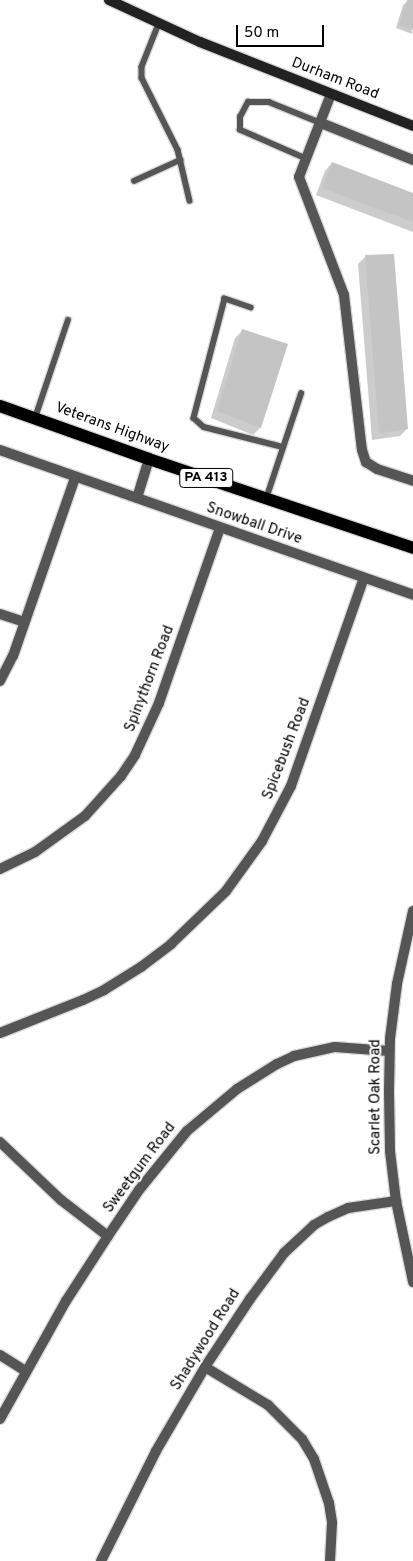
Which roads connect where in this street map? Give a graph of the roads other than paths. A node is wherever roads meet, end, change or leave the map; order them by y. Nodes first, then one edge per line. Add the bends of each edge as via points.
1 (109, 0) edge
2 (160, 24) junction
3 (331, 94) junction
4 (321, 123) junction
5 (413, 126) edge
6 (306, 159) junction
7 (180, 160) junction
8 (413, 160) edge
9 (134, 181) dead end
10 (190, 201) dead end
11 (251, 308) dead end
12 (68, 320) dead end
13 (301, 394) dead end
14 (0, 406) edge
15 (35, 418) junction
16 (283, 447) junction
17 (0, 450) edge
18 (150, 459) junction
19 (75, 478) junction
20 (413, 481) edge
21 (137, 498) junction
22 (266, 499) junction
23 (220, 528) junction
24 (413, 548) edge
25 (364, 578) junction
26 (413, 595) edge
27 (0, 614) edge
28 (24, 622) junction
29 (0, 681) edge
30 (0, 868) edge
31 (413, 911) edge
32 (0, 1033) edge
33 (389, 1050) junction
34 (0, 1142) edge
35 (396, 1201) junction
36 (108, 1236) junction
37 (413, 1282) edge
38 (0, 1355) edge
39 (205, 1367) junction
40 (26, 1371) junction
41 (0, 1419) edge
42 (101, 1561) edge
43 (330, 1561) edge

1 - 2 main road, Durham Road
2 - 3 main road, Durham Road
2 - 7 lane via 142,67 142,78
3 - 4 street
3 - 5 main road, Durham Road
4 - 6 street
4 - 6 lane via 269,102 248,102 240,117 240,130
4 - 8 street
6 - 20 street via 299,177 344,295 362,450 366,462 377,469
7 - 9 lane
7 - 10 lane
11 - 16 lane via 225,299 194,418 204,427
12 - 15 lane
13 - 16 lane
14 - 15 main road, Veterans Highway / PA 413
15 - 18 main road, Veterans Highway / PA 413
16 - 22 lane
17 - 19 street, Snowball Drive
18 - 21 street
18 - 22 main road, Veterans Highway / PA 413
19 - 21 street, Snowball Drive
19 - 28 street
21 - 23 street, Snowball Drive
22 - 24 main road, Veterans Highway / PA 413
23 - 25 street, Snowball Drive
23 - 30 street, Spinythorn Road via 159,703 135,755 85,816 35,852
25 - 26 street, Snowball Drive
25 - 32 street, Spicebush Road via 291,786 262,841 226,891 171,944 141,967 90,997
27 - 28 street
28 - 29 street via 13,656
31 - 33 street, Scarlet Oak Road via 397,984
33 - 35 street, Scarlet Oak Road via 390,1151
33 - 36 street, Sweetgum Road via 336,1047 317,1050 277,1064 253,1078 187,1131 149,1176
34 - 36 street via 61,1200
35 - 37 street, Scarlet Oak Road
35 - 39 street, Shadywood Road via 348,1208 328,1216 297,1240 250,1299
36 - 40 street, Sweetgum Road
38 - 40 street
39 - 42 street, Shadywood Road via 156,1451
39 - 43 street via 268,1405 302,1439 314,1459 330,1503
40 - 41 street, Sweetgum Road

